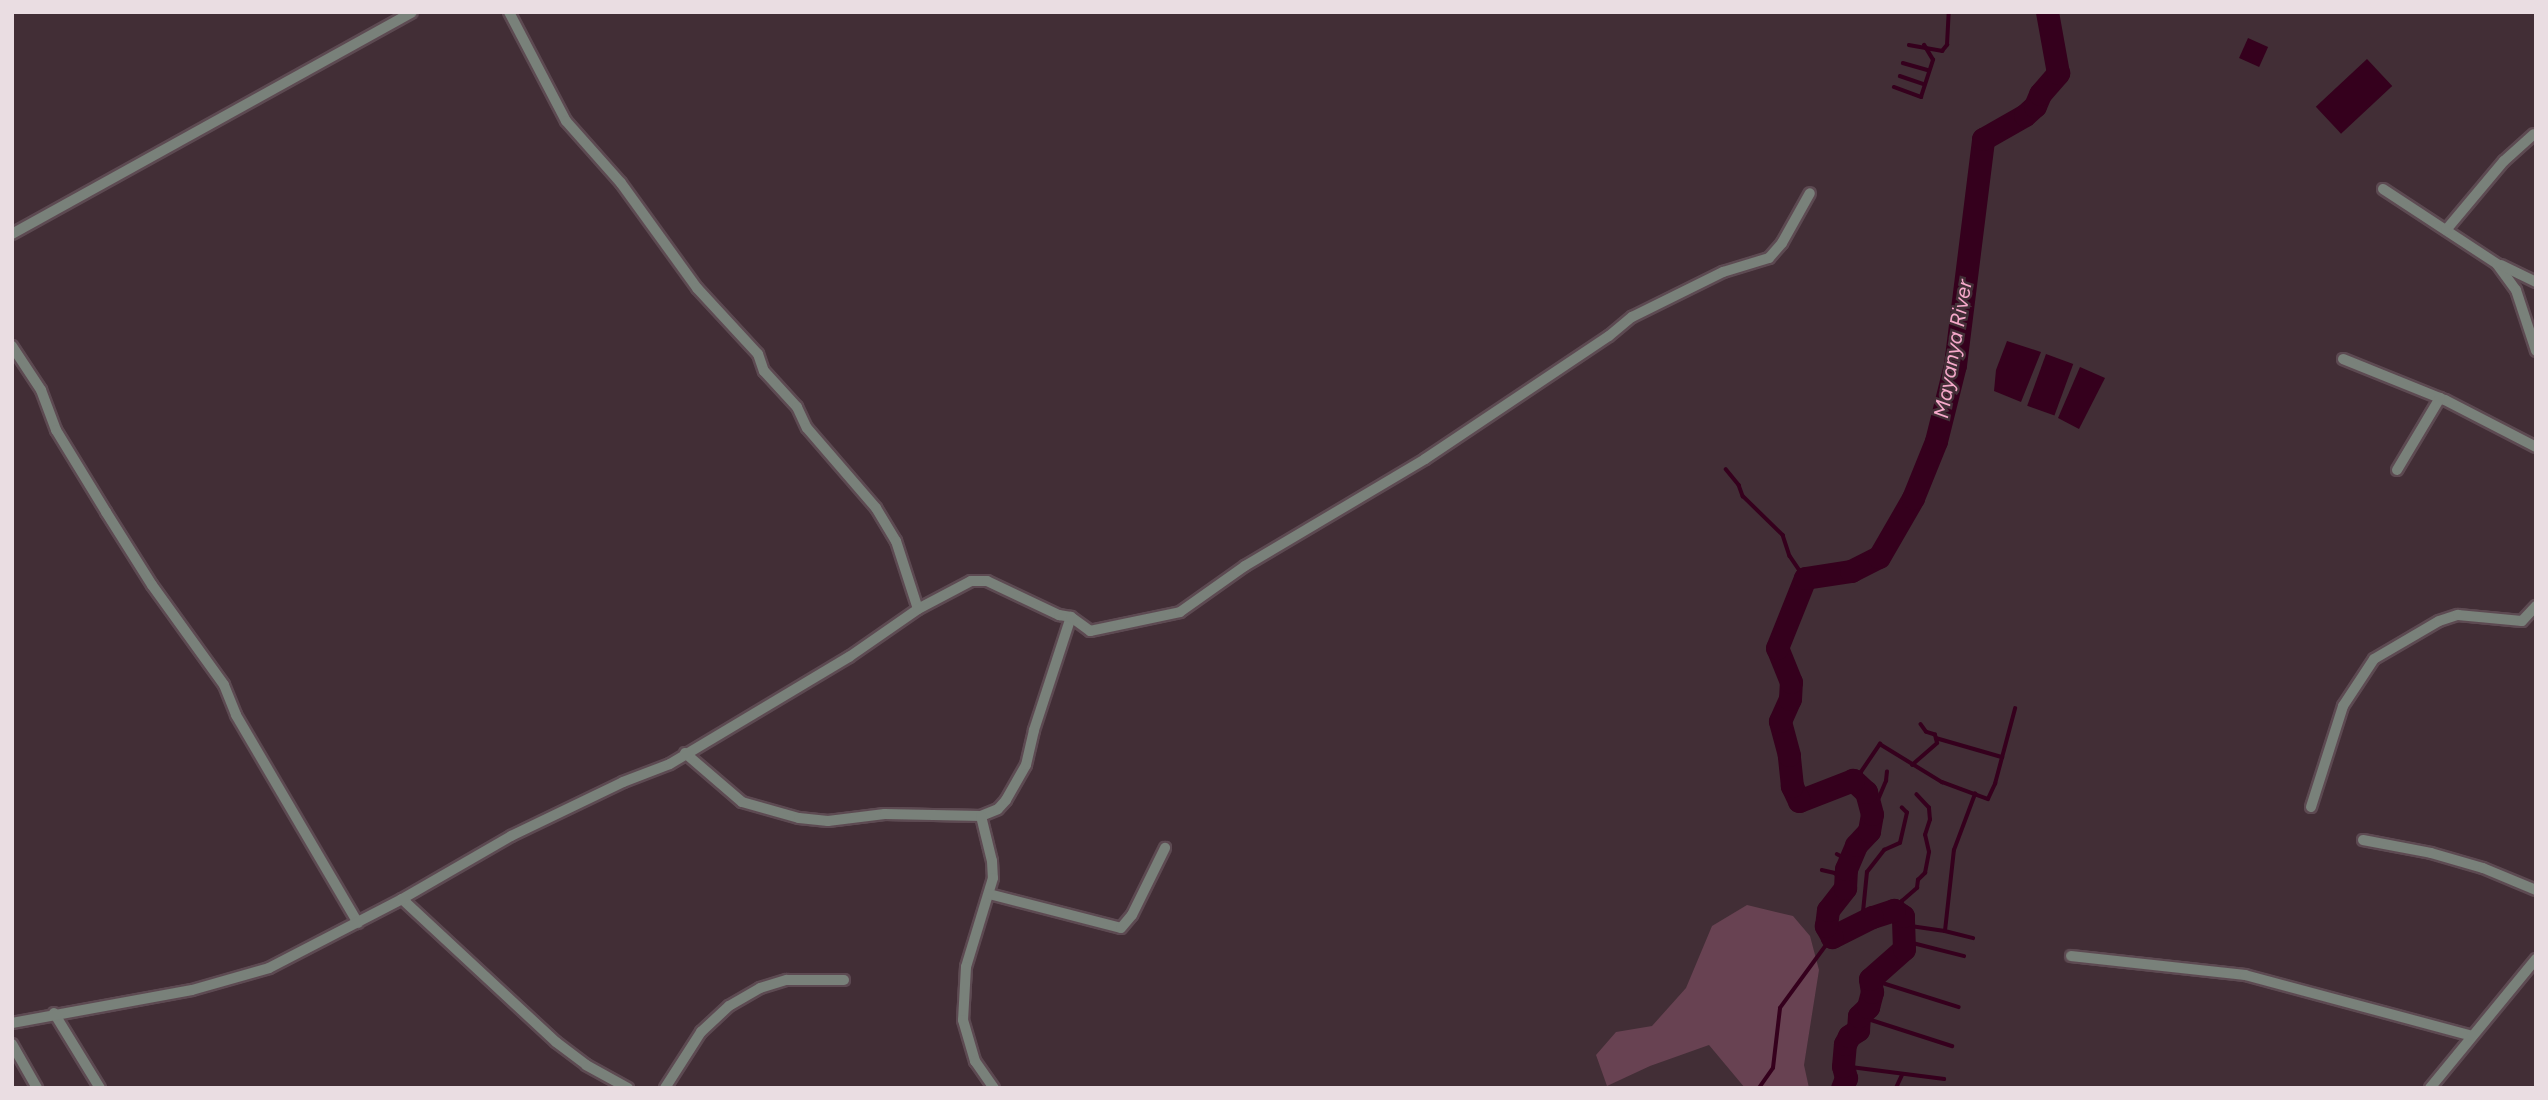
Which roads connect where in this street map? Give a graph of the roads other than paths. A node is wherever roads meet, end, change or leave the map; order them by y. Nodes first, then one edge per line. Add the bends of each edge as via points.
1 (412, 12) edge
2 (509, 12) edge
3 (2535, 134) edge
4 (2383, 189) dead end
5 (1810, 193) dead end
6 (2446, 230) junction
7 (12, 234) edge
8 (2497, 264) junction
9 (2536, 282) edge
10 (12, 346) edge
11 (2536, 351) edge
12 (2343, 359) dead end
13 (2440, 398) junction
14 (2536, 447) edge
15 (2397, 470) dead end
16 (2536, 606) edge
17 (918, 609) junction
18 (1071, 617) junction
19 (685, 753) junction
20 (2311, 807) dead end
21 (981, 816) junction
22 (2364, 840) dead end
23 (1165, 848) dead end
24 (2536, 890) edge
25 (989, 894) junction
26 (402, 899) junction
27 (358, 923) junction
28 (2071, 956) dead end
29 (2536, 958) edge
30 (2525, 974) junction
31 (844, 980) dead end
32 (2536, 982) edge
33 (54, 1013) junction
34 (12, 1023) edge
35 (2472, 1036) junction
36 (12, 1044) edge
37 (37, 1088) edge
38 (100, 1088) edge
39 (628, 1088) edge
40 (665, 1088) edge
41 (994, 1088) edge
42 (2430, 1088) edge

1 - 7 street
2 - 17 street via 566,121 621,183 697,288 758,354 764,371 797,407 807,428 876,508 896,541
3 - 6 street via 2504,161
4 - 6 street
5 - 18 street via 1769,258 1723,272 1632,317 1425,459 1257,559 1180,612 1090,631
6 - 8 street
8 - 9 street
8 - 11 street via 2516,290
10 - 27 street via 41,390 56,430 106,512 224,685 236,715
12 - 13 street
13 - 14 street
13 - 15 street
16 - 20 street via 2522,621 2458,615 2439,621 2374,659 2343,706
17 - 18 street via 971,581 987,581
17 - 19 street via 838,664
18 - 21 street via 1026,765 1006,800
19 - 21 street via 742,802 799,818
19 - 26 street via 511,836
21 - 25 street via 992,861
22 - 24 street via 2444,857
23 - 25 street via 1121,928
25 - 41 street via 965,967 962,1001 967,1040
26 - 27 street
26 - 39 street via 556,1042
27 - 33 street via 269,968 231,980
28 - 35 street via 2245,975
29 - 30 street
30 - 32 street
30 - 35 street
31 - 40 street via 787,980 760,988 730,1006 701,1032
33 - 34 street
33 - 38 street
35 - 42 street
36 - 37 street

